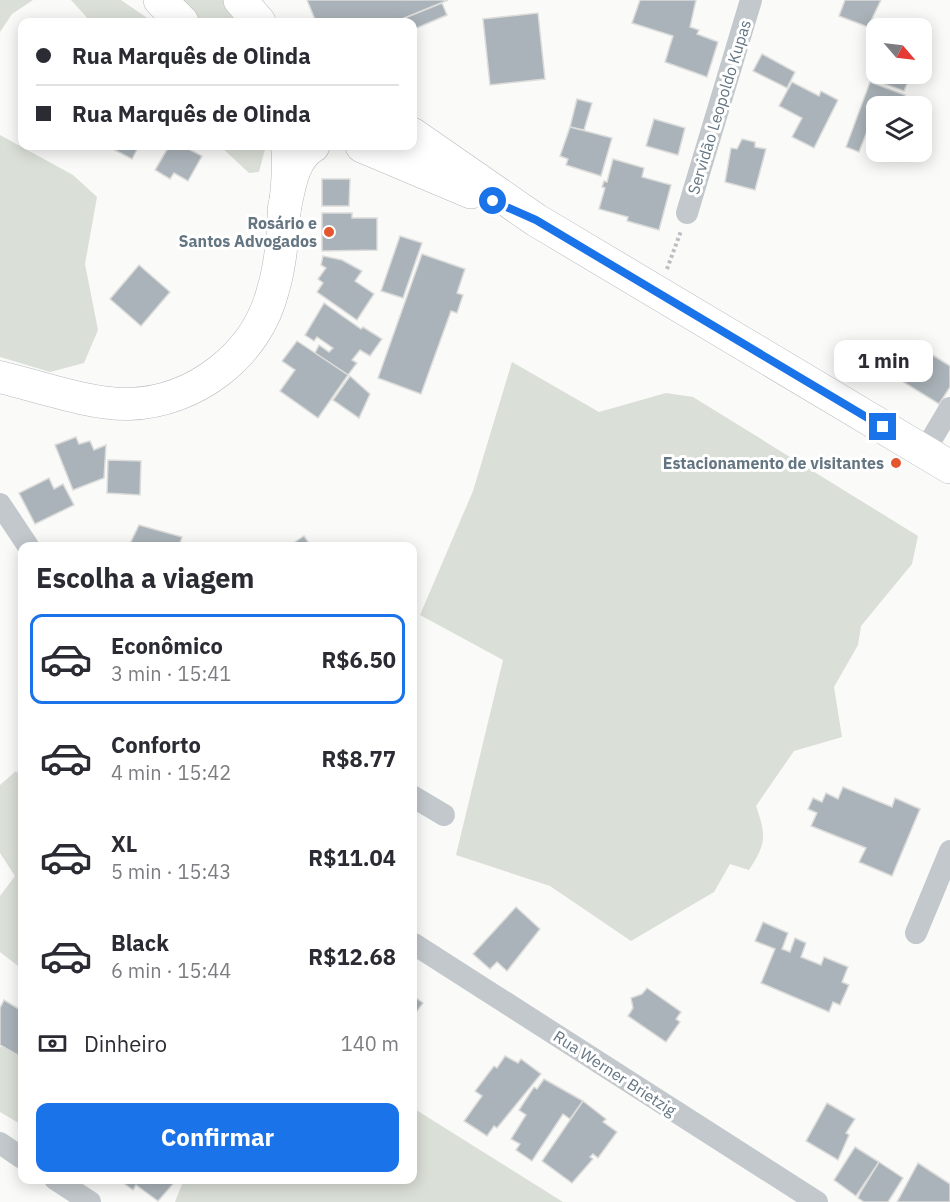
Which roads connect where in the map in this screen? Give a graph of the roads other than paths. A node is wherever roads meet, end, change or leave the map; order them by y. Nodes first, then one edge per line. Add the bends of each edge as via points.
1 (240, 0) edge
2 (751, 0) edge
3 (256, 18) edge
4 (417, 137) edge
5 (274, 150) edge
6 (287, 150) edge
7 (307, 150) edge
8 (371, 150) edge
9 (285, 210) junction
10 (687, 213) road end
11 (536, 220) junction
12 (0, 377) edge
13 (950, 408) edge
14 (937, 459) edge
15 (0, 504) edge
16 (25, 542) edge
17 (417, 799) edge
18 (444, 815) dead end
19 (950, 851) edge
20 (916, 933) dead end
21 (417, 946) edge
22 (0, 1143) edge
23 (18, 1155) edge
24 (63, 1184) edge
25 (90, 1202) edge
26 (817, 1202) edge

1 - 3 main road
2 - 10 street, Servidão Leopoldo Kupas
4 - 11 main road
5 - 9 main road
6 - 9 main road
7 - 9 main road via 298,162
8 - 11 main road
9 - 12 main road via 273,291 263,318 248,343 207,380 184,393 155,402 127,404
11 - 14 main road
13 - 14 street
15 - 16 street
17 - 18 street
19 - 20 street
21 - 26 street, Rua Werner Brietzig
22 - 23 street
24 - 25 street

